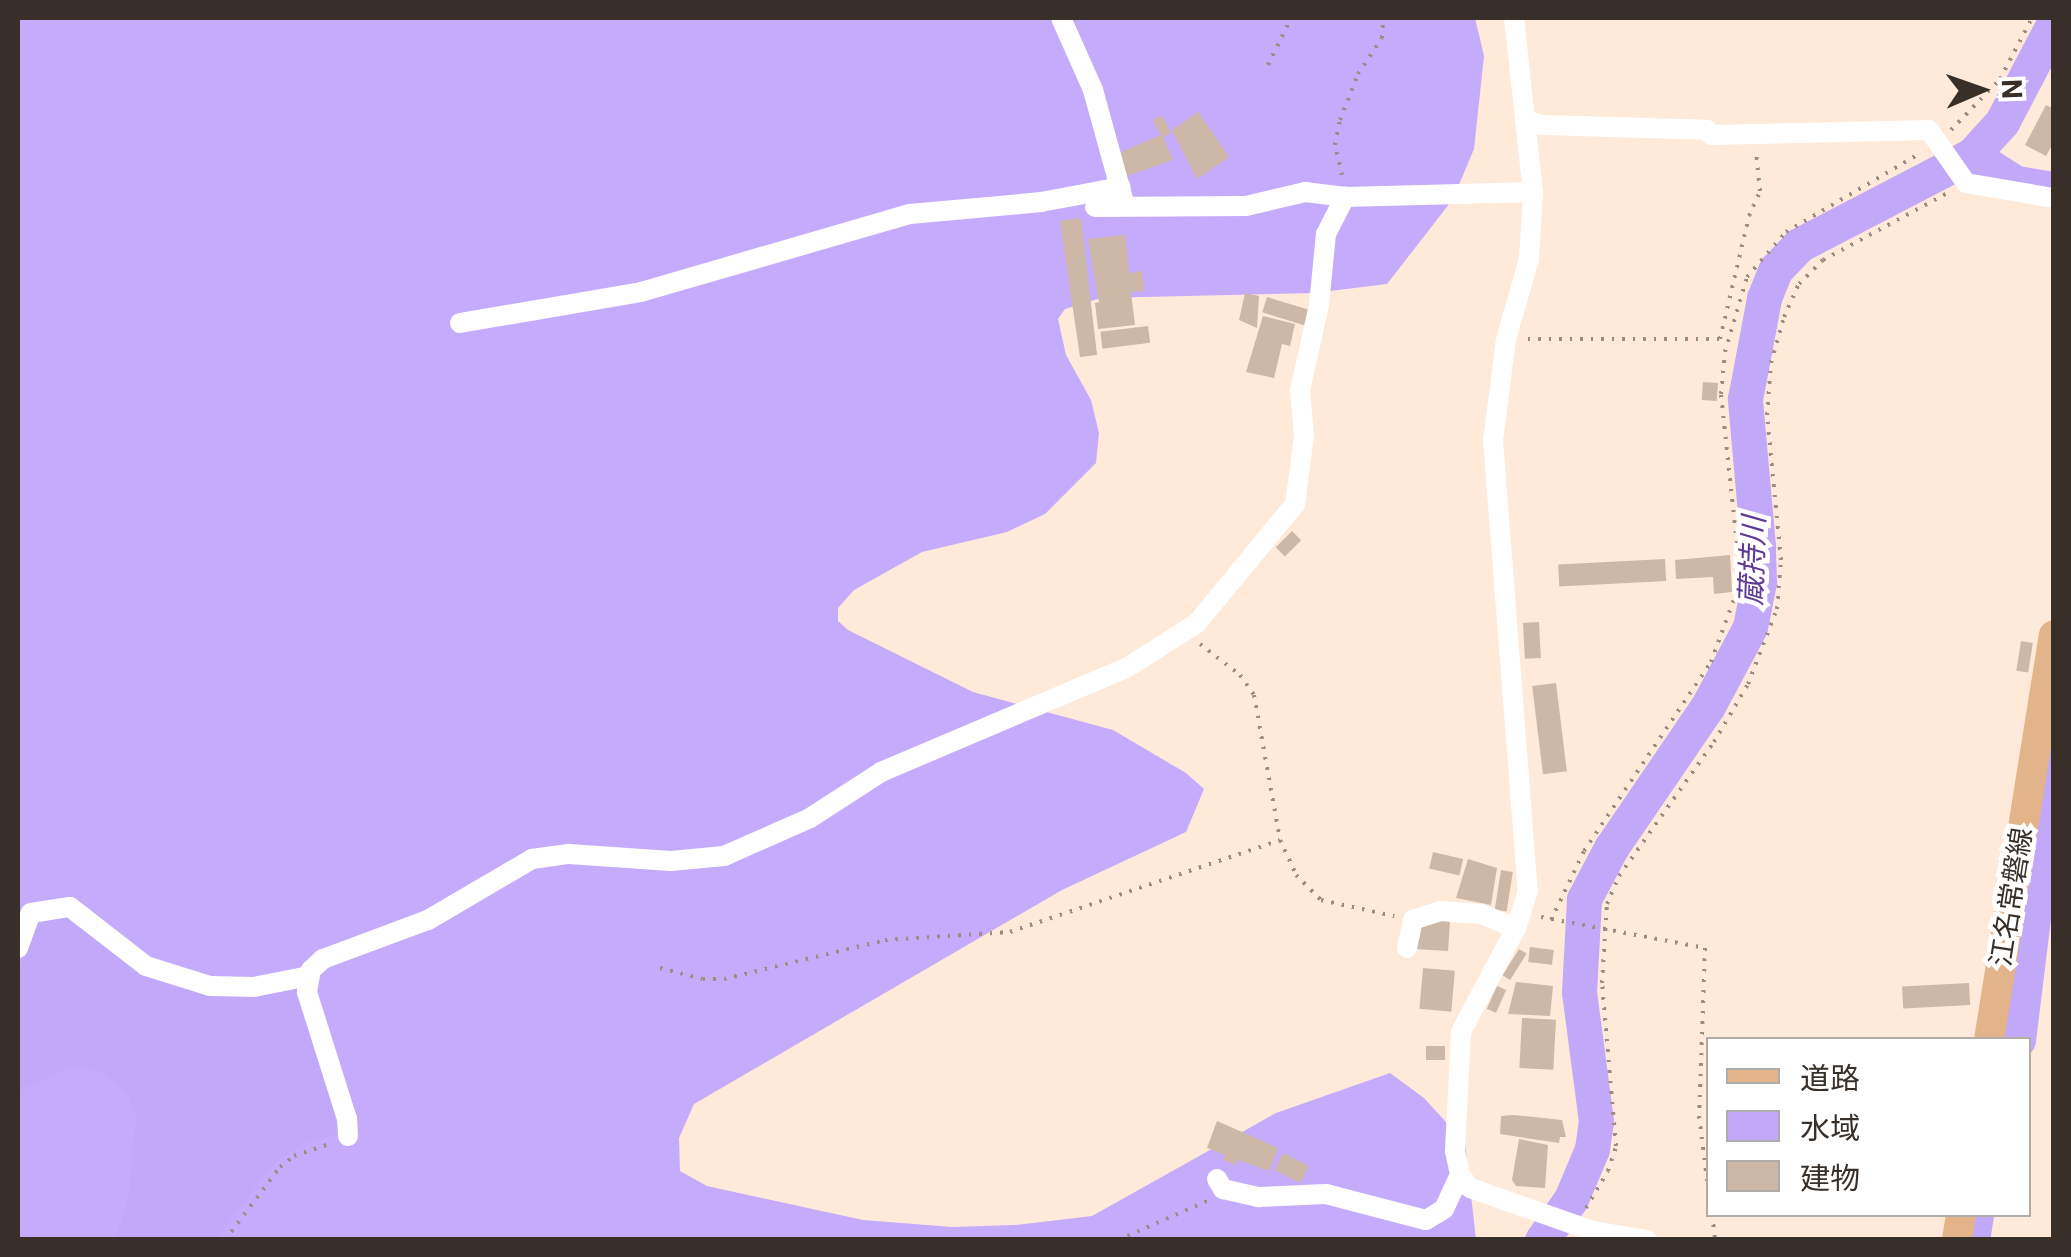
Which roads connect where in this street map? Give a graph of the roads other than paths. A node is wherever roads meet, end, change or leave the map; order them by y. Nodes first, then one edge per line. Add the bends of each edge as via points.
1 (1061, 18) edge
2 (1514, 18) edge
3 (1525, 120) junction
4 (1534, 192) junction
5 (1122, 196) junction
6 (1345, 197) junction
7 (2054, 198) edge
8 (1095, 207) dead end
9 (460, 322) dead end
10 (2054, 635) edge
11 (1519, 920) junction
12 (18, 948) edge
13 (1408, 948) dead end
14 (309, 976) junction
15 (1989, 1037) edge
16 (348, 1136) road end
17 (1460, 1174) junction
18 (1220, 1184) road end
19 (1647, 1240) edge

1 - 5 street via 1093,90
2 - 3 street
3 - 4 street
3 - 7 street via 1711,135 1929,130 1966,184
4 - 6 street
4 - 11 street via 1529,260 1506,340 1493,440 1528,856
5 - 6 street via 1246,206 1305,192
5 - 8 street
5 - 9 street via 910,214 642,292
6 - 14 street via 1326,234 1300,390 1304,436 1295,504 1184,634 1128,667 881,772 810,818 724,856 532,859 428,920 323,960
10 - 15 main road, 江名常磐線
11 - 13 street via 1461,911 1413,920
11 - 17 street via 1462,1032
12 - 14 street via 30,913 70,907 132,958 181,978 224,989
14 - 16 street via 307,992
17 - 18 street via 1444,1209 1426,1220 1326,1194 1259,1197
17 - 19 street via 1470,1188 1577,1225

